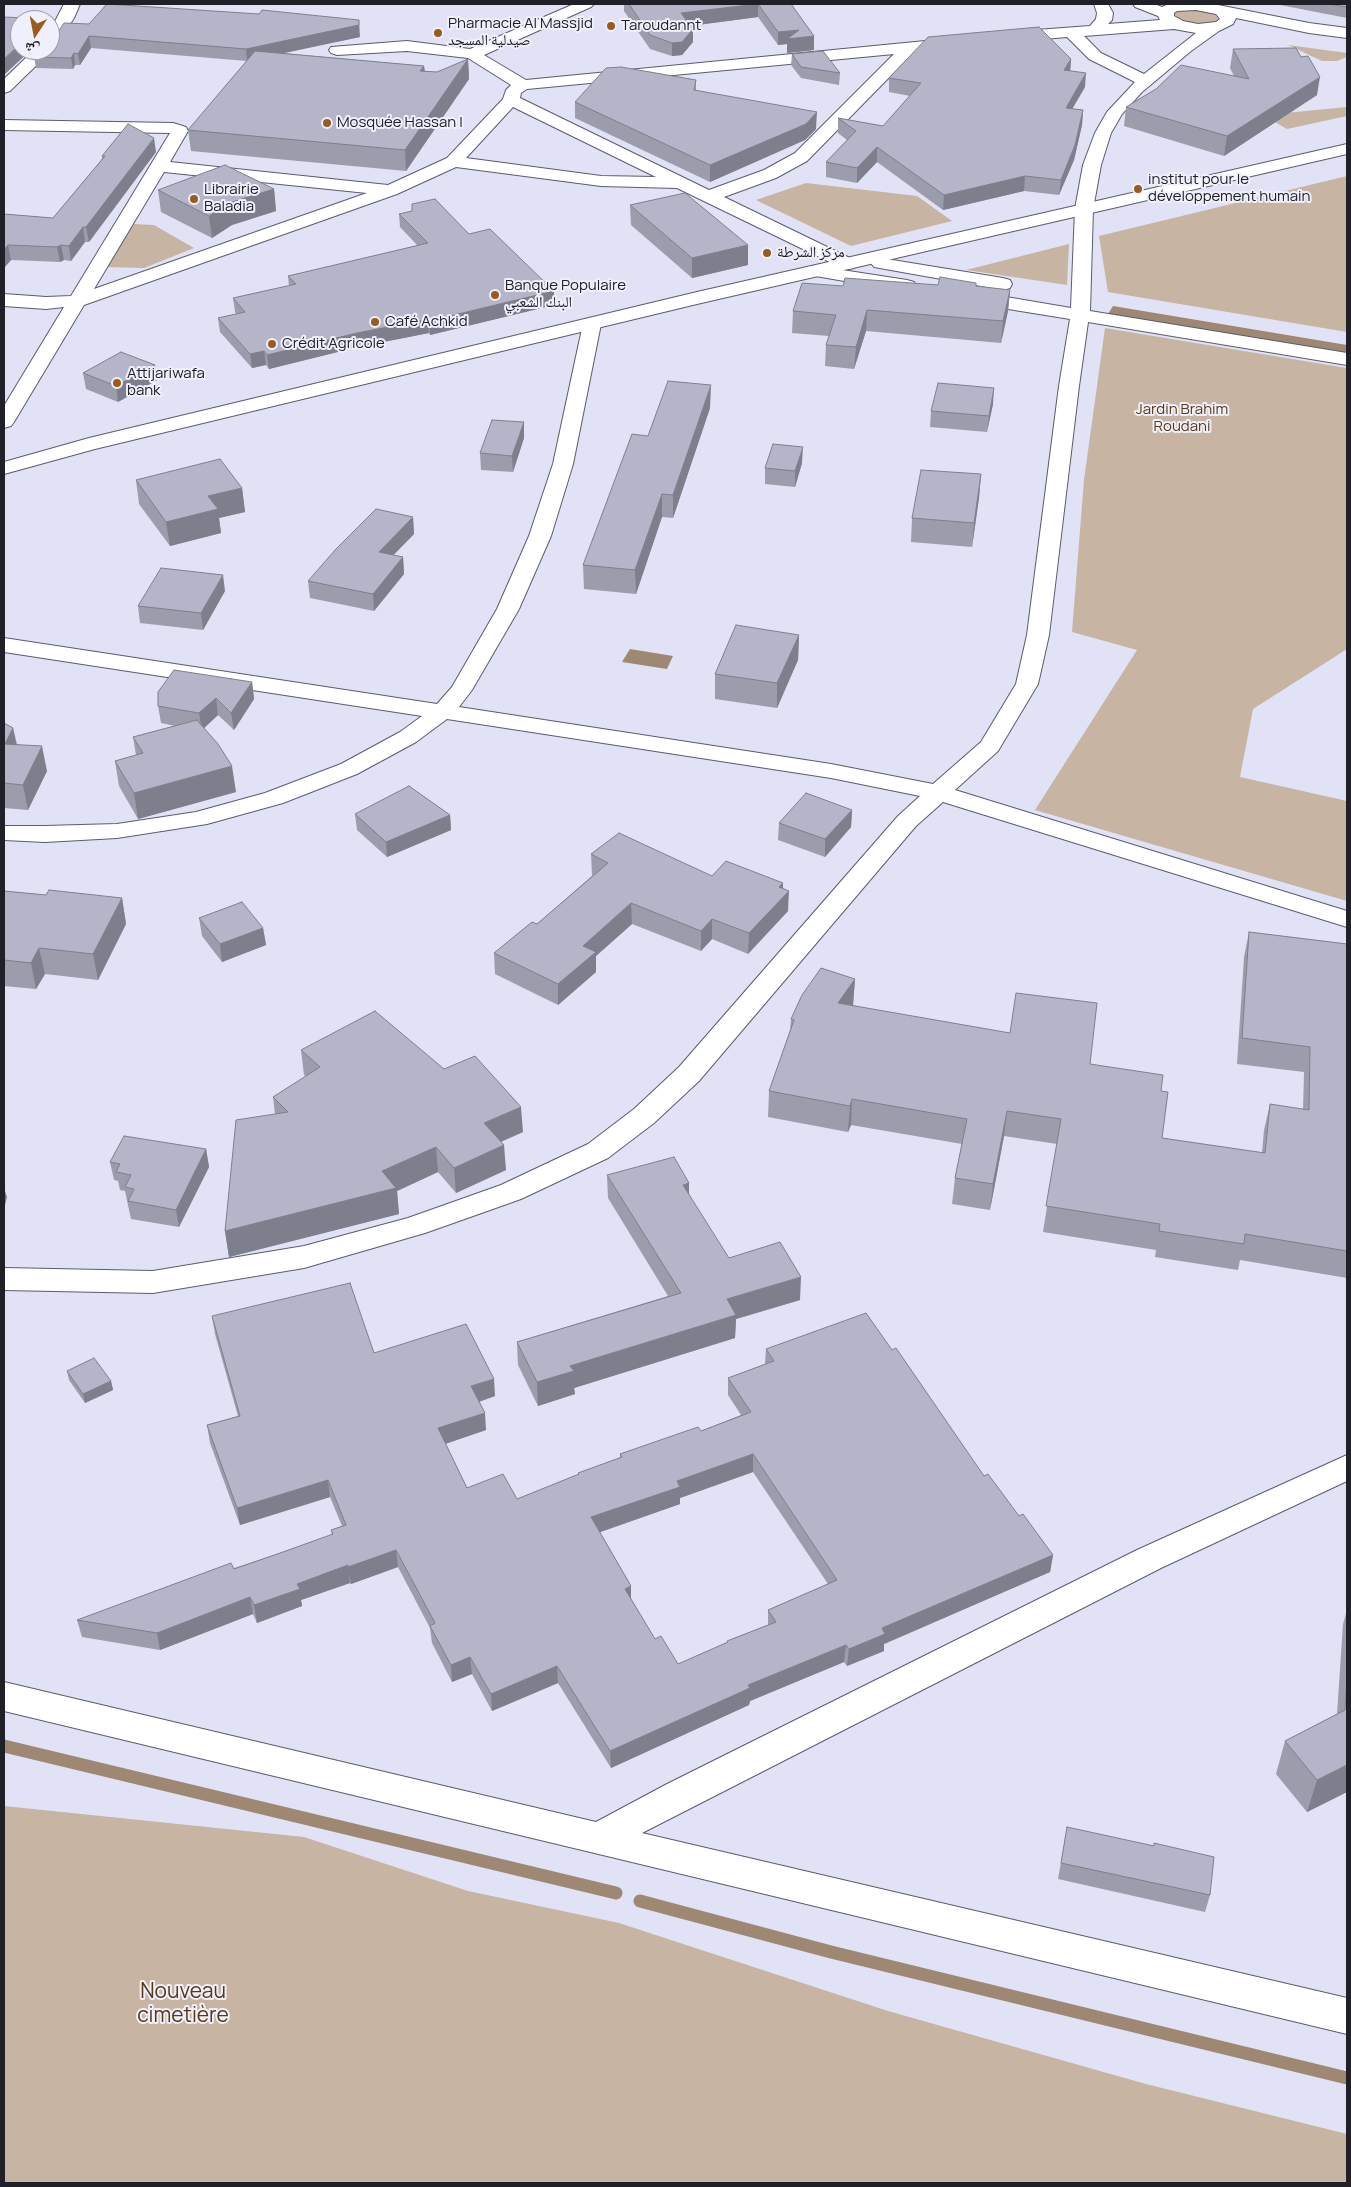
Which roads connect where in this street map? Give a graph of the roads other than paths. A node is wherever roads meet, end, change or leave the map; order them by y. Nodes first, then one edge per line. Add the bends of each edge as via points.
1 (72, 4) edge
2 (586, 4) edge
3 (1101, 4) edge
4 (1140, 4) edge
5 (1175, 20) edge
6 (1220, 20) junction
7 (60, 27) edge
8 (1100, 28) junction
9 (1070, 31) junction
10 (1347, 33) edge
11 (995, 39) edge
12 (976, 41) edge
13 (1132, 42) dead end
14 (910, 47) junction
15 (1114, 49) dead end
16 (337, 50) dead end
17 (472, 54) junction
18 (1095, 56) junction
19 (33, 60) edge
20 (1146, 81) junction
21 (523, 85) junction
22 (4, 88) edge
23 (511, 100) junction
24 (4, 125) edge
25 (1347, 149) edge
26 (453, 162) junction
27 (159, 166) junction
28 (681, 183) junction
29 (391, 190) junction
30 (708, 196) junction
31 (1084, 209) junction
32 (856, 262) junction
33 (816, 271) junction
34 (1024, 288) dead end
35 (924, 289) edge
36 (953, 294) edge
37 (4, 300) edge
38 (77, 301) junction
39 (1080, 301) junction
40 (592, 324) junction
41 (1347, 359) edge
42 (4, 422) edge
43 (4, 468) edge
44 (4, 645) edge
45 (442, 712) junction
46 (940, 793) junction
47 (4, 833) edge
48 (1347, 919) edge
49 (4, 1278) edge
50 (1347, 1467) edge
51 (4, 1697) edge
52 (597, 1839) junction
53 (1347, 2016) edge

1 - 7 street
2 - 17 street
3 - 8 street via 1105,12
4 - 5 street
5 - 6 street
5 - 6 street via 1203,5
5 - 8 street
5 - 13 street
5 - 20 street
6 - 10 street
8 - 9 street
9 - 11 street
9 - 18 street
12 - 14 street
14 - 21 street
14 - 30 street via 801,157 770,174
15 - 18 street
16 - 17 street via 407,46
17 - 21 street
18 - 20 street
19 - 22 street
20 - 31 street via 1115,112 1103,133 1092,165
21 - 23 street via 514,90
23 - 26 street
23 - 28 street
24 - 27 street via 180,130
25 - 31 street
26 - 28 street via 632,183
26 - 29 street
27 - 29 street
27 - 38 street
28 - 30 street
29 - 38 street
30 - 32 street
31 - 32 street
31 - 39 street
32 - 33 street
32 - 34 street
33 - 35 street
33 - 40 street
36 - 39 street
37 - 38 street
38 - 42 street
39 - 41 street via 1319,345
39 - 46 street via 1038,635 1027,684 990,746
40 - 43 street via 89,444
40 - 45 street via 563,464 540,536 508,609 461,690
44 - 45 street
45 - 46 street via 831,771
45 - 47 street via 408,737 349,769 274,798 207,817 117,831
46 - 48 street
46 - 49 street via 894,835 689,1074 644,1116 598,1151 511,1192 459,1211 304,1257 152,1282
50 - 52 street via 1140,1563
51 - 52 street
52 - 53 street

